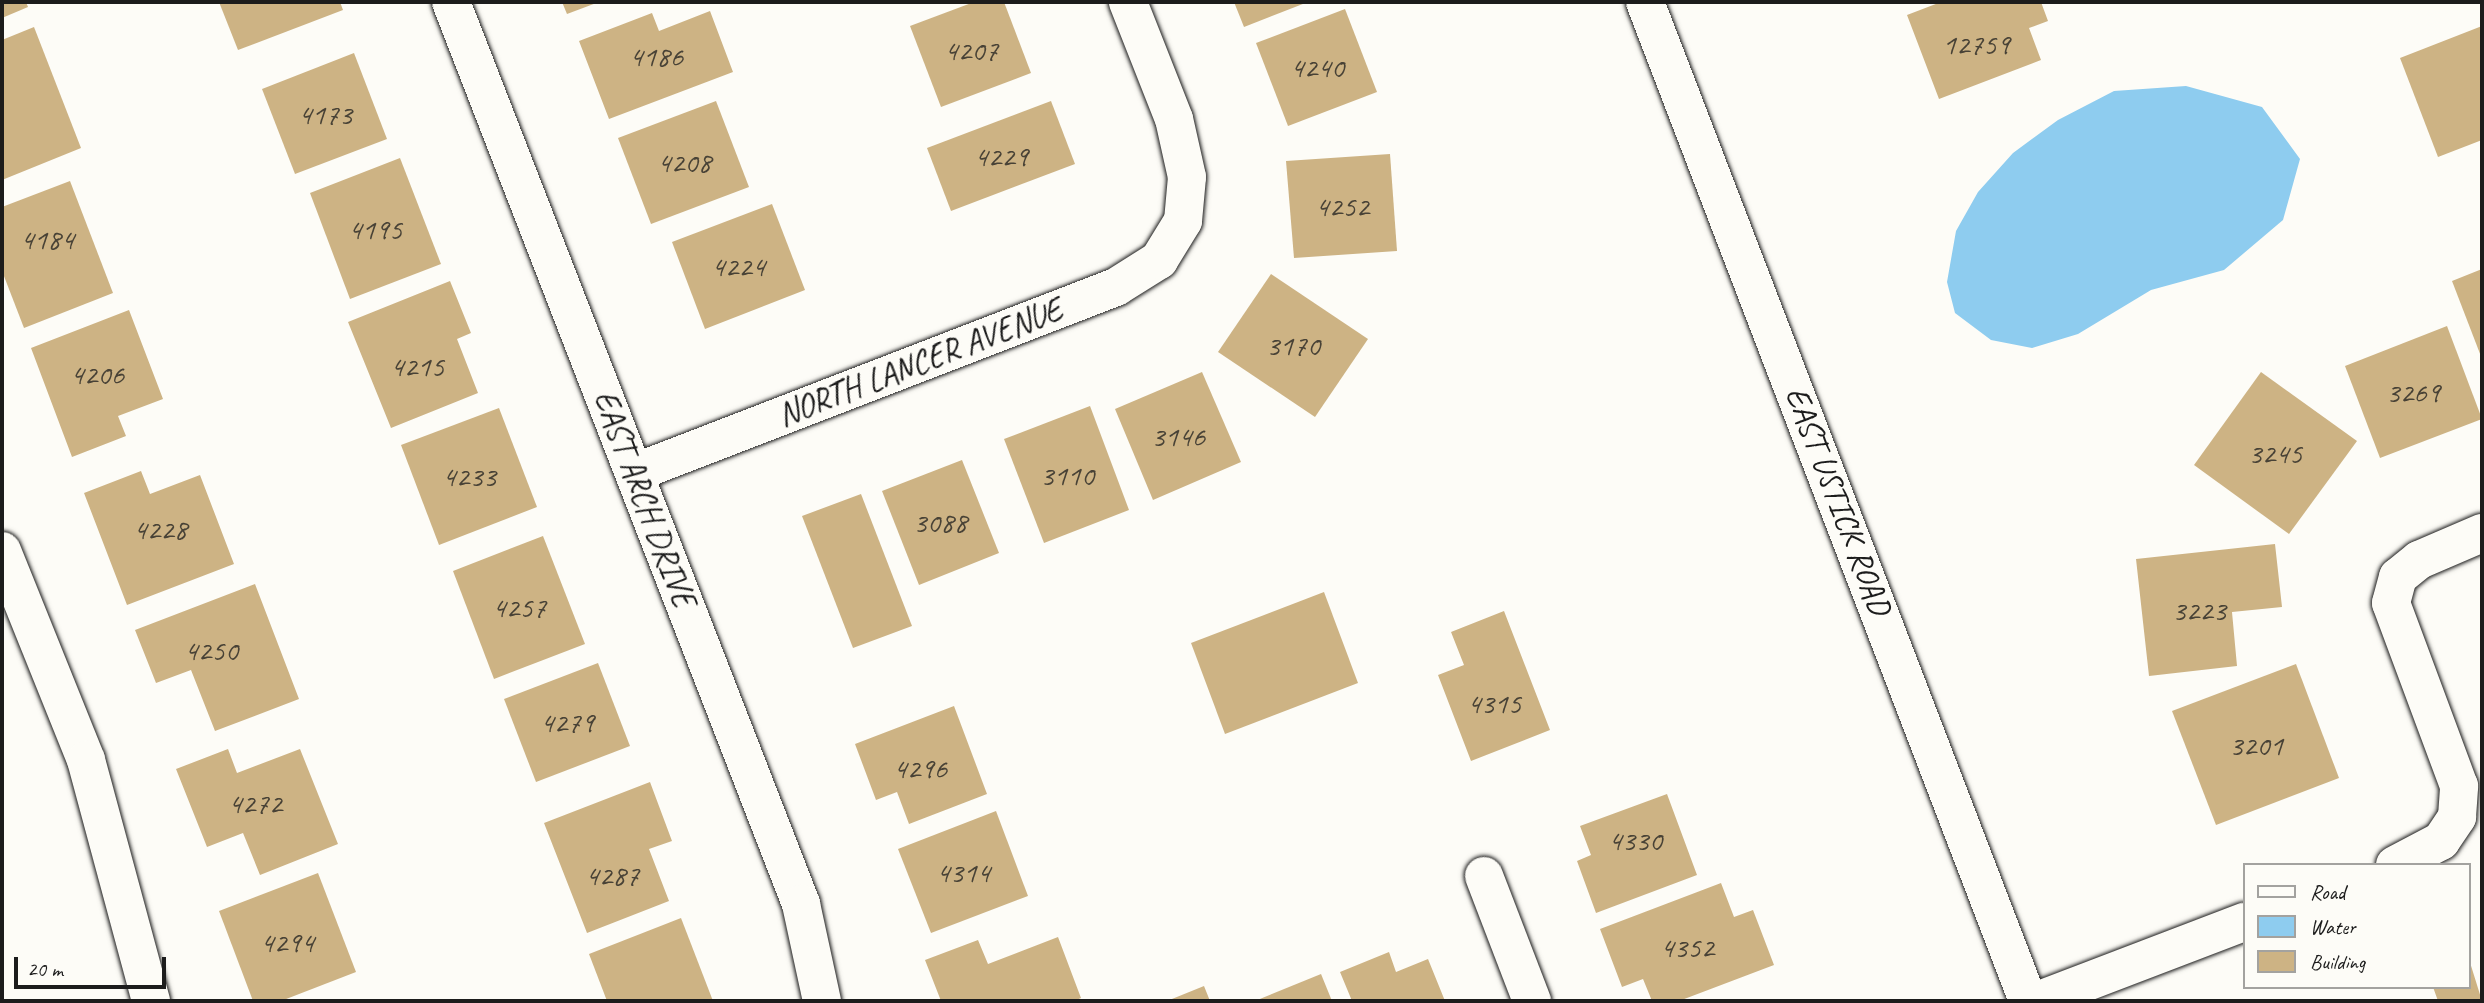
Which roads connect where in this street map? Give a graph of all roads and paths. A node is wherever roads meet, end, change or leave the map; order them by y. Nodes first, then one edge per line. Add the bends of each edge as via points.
1 (452, 2) edge
2 (1128, 2) edge
3 (1645, 2) edge
4 (634, 473) junction
5 (2482, 533) edge
6 (2, 551) edge
7 (2399, 863) edge
8 (1484, 876) dead end
9 (2242, 923) edge
10 (151, 1001) edge
11 (822, 1001) edge
12 (1532, 1001) edge
13 (2028, 1001) edge
14 (2037, 1001) edge

1 - 4 street, EAST ARCH DRIVE
2 - 4 street, NORTH LANCER AVENUE via 1174,119 1187,177 1183,221 1159,260 1116,287
3 - 13 street, EAST USTICK ROAD
4 - 11 street, EAST ARCH DRIVE via 801,904
5 - 7 street via 2419,559 2398,577 2390,603 2459,786 2458,817 2441,841
6 - 10 street via 86,760
8 - 12 street
9 - 14 street

